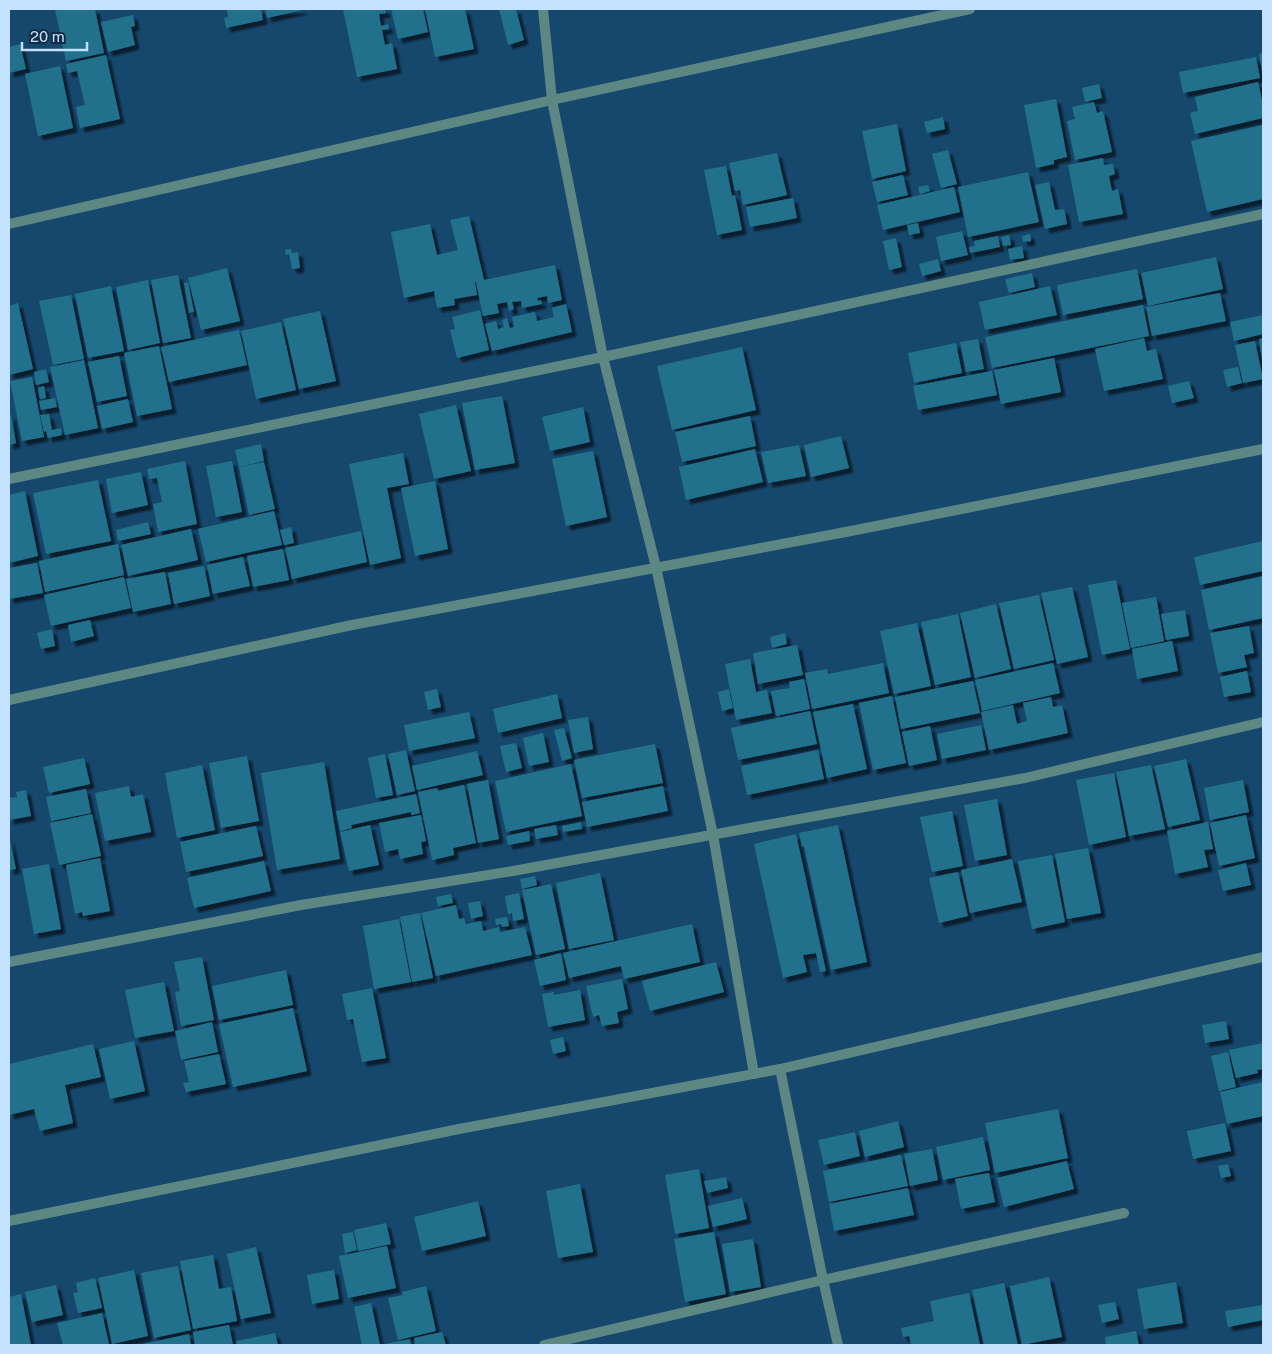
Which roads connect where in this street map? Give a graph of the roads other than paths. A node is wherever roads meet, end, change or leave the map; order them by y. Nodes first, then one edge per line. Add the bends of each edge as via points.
1 (543, 9) edge
2 (970, 9) edge
3 (552, 100) junction
4 (1263, 214) edge
5 (9, 224) edge
6 (603, 356) junction
7 (1263, 449) edge
8 (9, 479) edge
9 (656, 567) junction
10 (9, 700) edge
11 (1263, 722) edge
12 (713, 835) junction
13 (1263, 957) edge
14 (9, 962) edge
15 (780, 1069) junction
16 (754, 1074) junction
17 (1124, 1214) dead end
18 (9, 1221) edge
19 (824, 1280) junction
20 (544, 1345) edge
21 (838, 1345) edge

1 - 3 street
2 - 3 street
3 - 5 street
3 - 6 street
4 - 6 street
6 - 8 street
6 - 9 street
7 - 9 street
9 - 10 street via 320,631
9 - 12 street
11 - 12 street via 1025,778
12 - 14 street via 301,905
12 - 16 street
13 - 15 street
15 - 16 street
15 - 19 street
16 - 18 street via 459,1129
17 - 19 street
19 - 20 street
19 - 21 street

